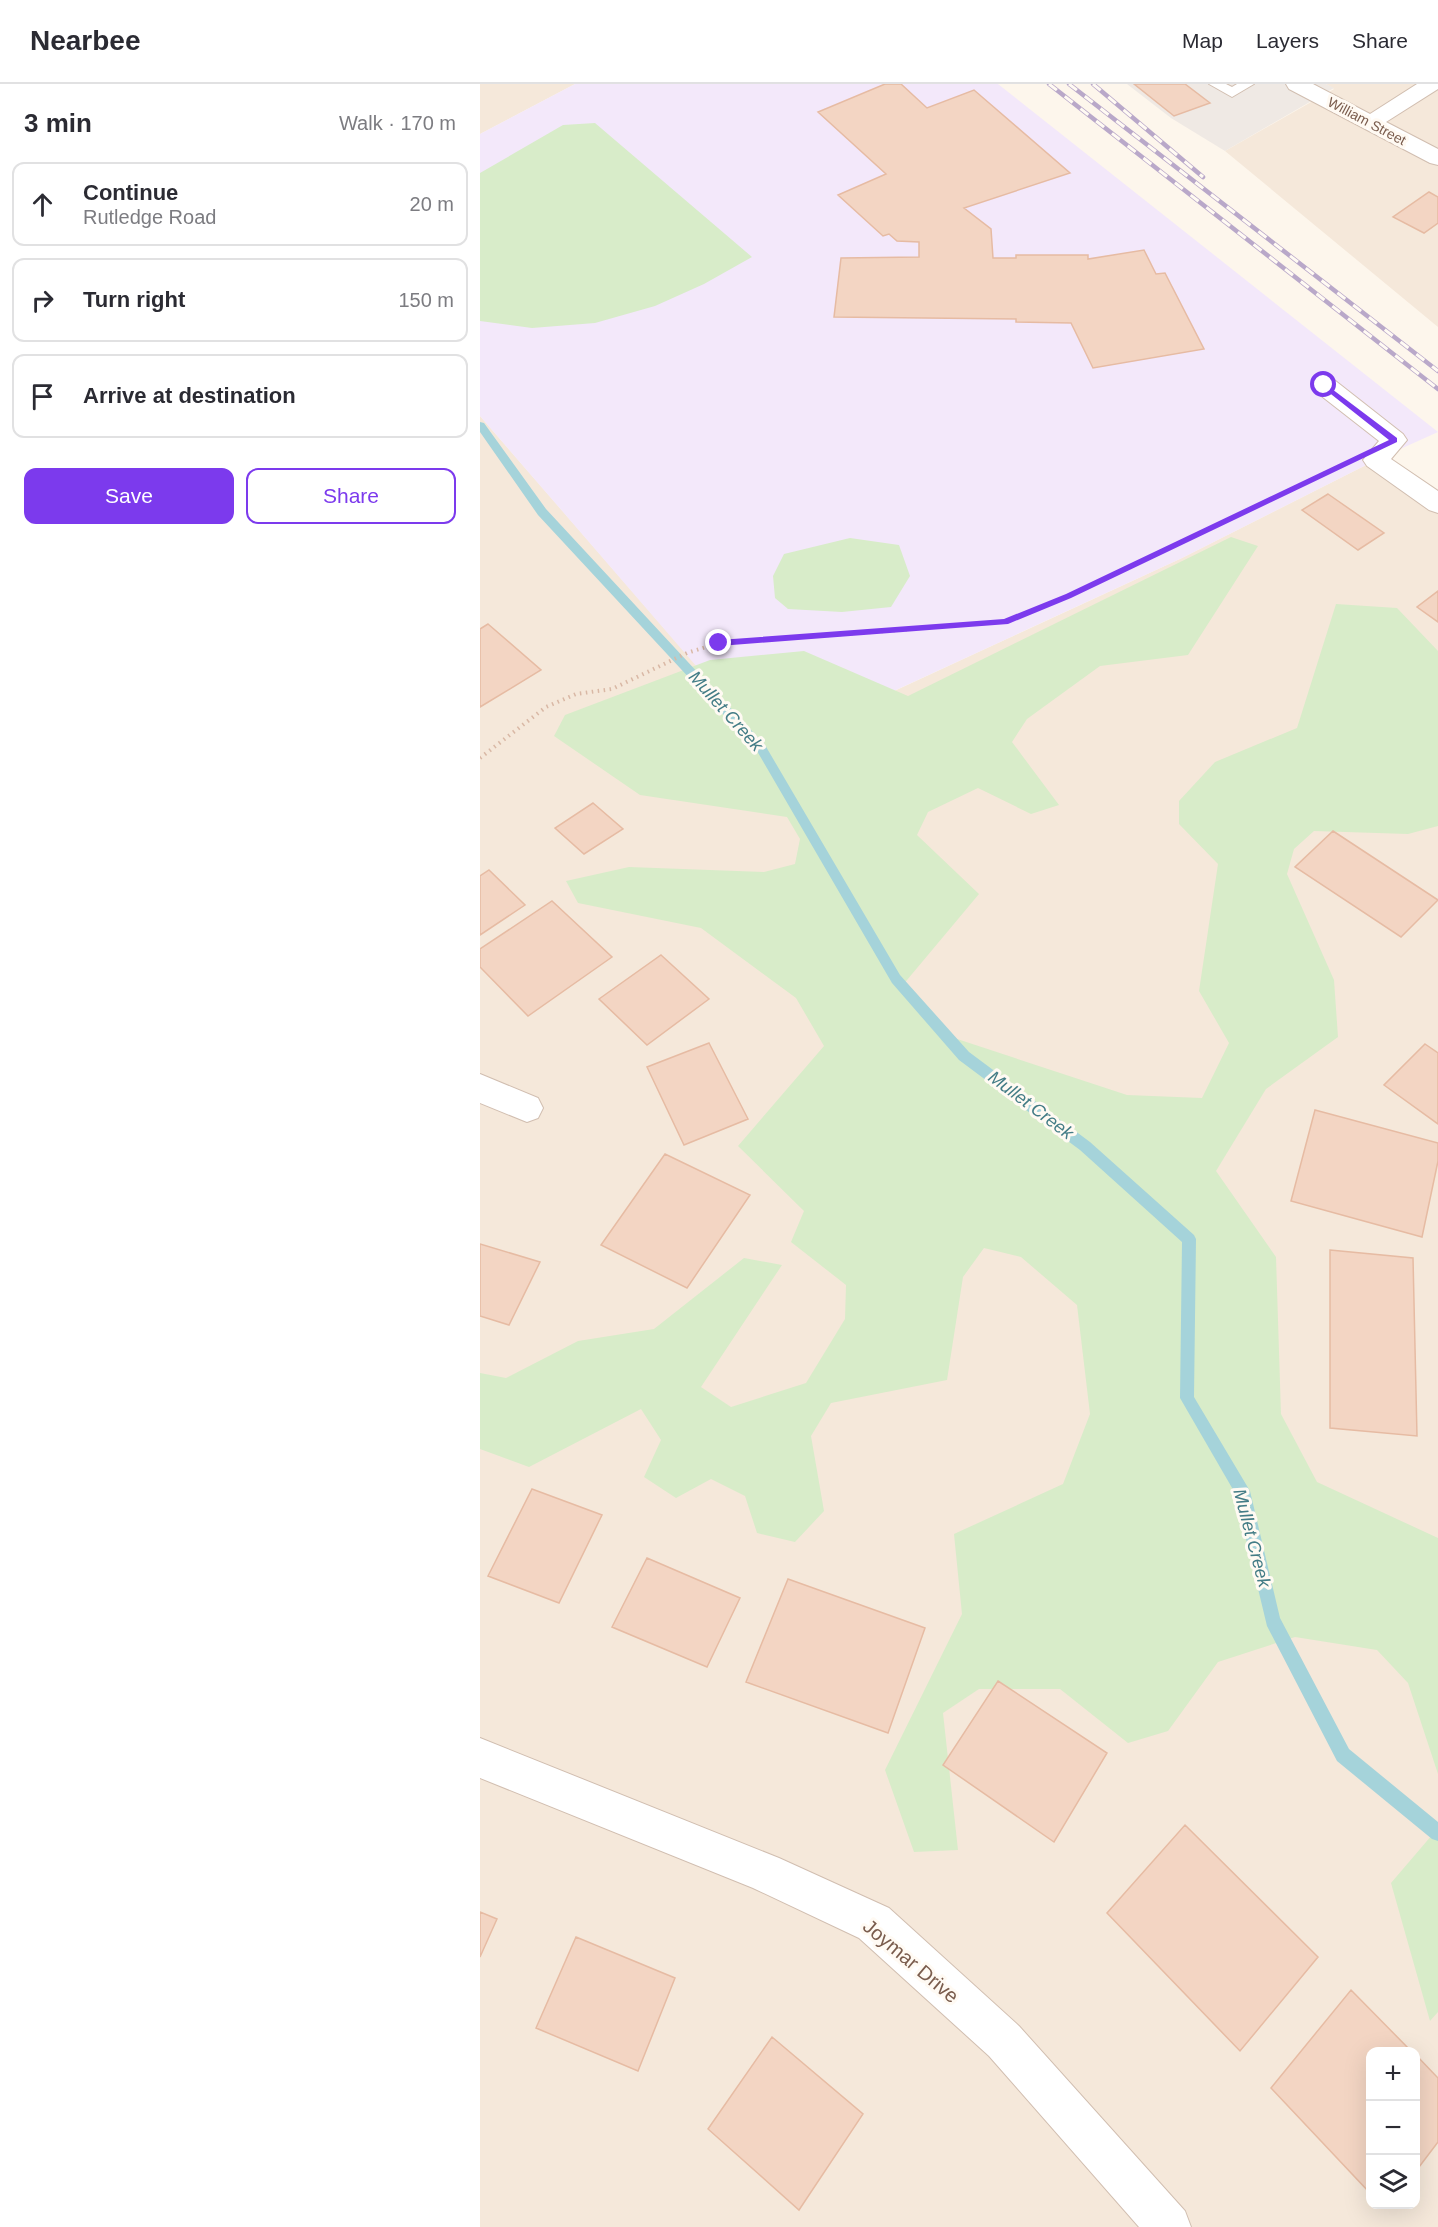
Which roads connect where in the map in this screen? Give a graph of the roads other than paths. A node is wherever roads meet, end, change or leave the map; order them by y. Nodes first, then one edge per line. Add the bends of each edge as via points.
1 (1216, 84) edge
2 (1247, 84) edge
3 (1297, 84) edge
4 (1432, 84) edge
5 (1371, 122) junction
6 (1438, 158) edge
7 (1324, 385) dead end
8 (1438, 504) edge
9 (480, 1088) edge
10 (527, 1107) dead end
11 (480, 1758) edge
12 (1169, 2227) edge

1 - 2 lane via 1232,93
3 - 5 street, William Street
4 - 5 street
5 - 6 street, William Street
7 - 8 street via 1394,440 1376,460
9 - 10 street
11 - 12 street, Joymar Drive via 765,1872 874,1923 1004,2041

